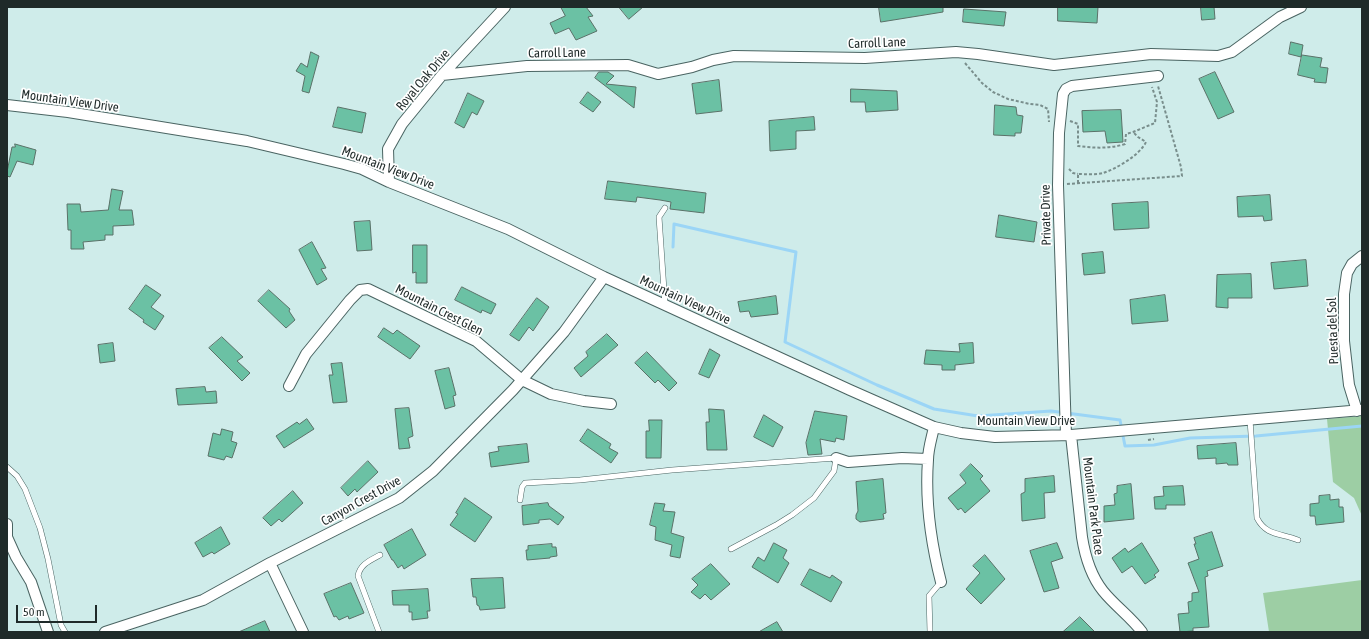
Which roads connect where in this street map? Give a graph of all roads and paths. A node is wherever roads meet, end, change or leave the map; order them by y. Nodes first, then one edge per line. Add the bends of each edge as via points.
1 (505, 7) edge
2 (1301, 7) edge
3 (956, 52) junction
4 (442, 75) junction
5 (1157, 80) joint
6 (1150, 83) dead end
7 (7, 105) edge
8 (1059, 120) junction
9 (1049, 127) dead end
10 (1133, 132) junction
11 (389, 182) junction
12 (1078, 183) junction
13 (1058, 185) junction
14 (665, 208) dead end
15 (1362, 256) edge
16 (604, 277) junction
17 (665, 305) junction
18 (522, 380) junction
19 (289, 386) dead end
20 (611, 404) dead end
21 (1359, 411) edge
22 (1250, 420) junction
23 (934, 427) junction
24 (1068, 435) junction
25 (836, 458) junction
26 (928, 459) junction
27 (7, 467) edge
28 (520, 500) dead end
29 (7, 524) edge
30 (1298, 540) dead end
31 (731, 549) dead end
32 (380, 555) dead end
33 (270, 563) junction
34 (941, 582) joint
35 (127, 629) edge
36 (48, 632) edge
37 (65, 632) edge
38 (105, 632) edge
39 (303, 632) edge
40 (379, 632) edge
41 (930, 632) edge
42 (1142, 632) edge

1 - 4 street, Royal Oak Drive
2 - 3 street, Carroll Lane via 1280,17 1232,52 1218,56 1151,54 1054,65
3 - 4 street, Carroll Lane via 865,58 734,56 658,74 628,66 527,66
3 - 9 path via 993,92 1008,99 1040,104 1048,109
4 - 11 street, Royal Oak Drive via 402,124 388,149
5 - 8 street, Private Drive via 1072,86 1063,94
5 - 12 path via 1182,167 1182,176
6 - 10 path via 1157,102 1155,123
7 - 11 street, Mountain View Drive via 68,112 248,141 344,164 375,174
8 - 10 path via 1078,124 1078,146 1118,146 1125,144 1126,134
8 - 13 street, Private Drive
10 - 12 path via 1146,142 1143,149 1129,160 1102,174 1078,174
11 - 16 street, Mountain View Drive via 508,229
12 - 13 path
13 - 24 street, Private Drive
14 - 17 lane via 658,217
15 - 21 street, Puesta del Sol via 1352,264 1347,273 1344,294 1344,341 1349,385
16 - 17 street, Mountain View Drive
16 - 18 street, Canyon Crest Drive via 564,332
17 - 23 street, Mountain View Drive
18 - 19 street, Mountain Crest Glen via 476,341 368,289 360,290 340,312 306,354
18 - 20 street, Mountain Crest Glen via 551,394
18 - 33 street, Canyon Crest Drive via 433,472 399,498
21 - 22 street, Mountain View Drive
22 - 24 street, Mountain View Drive
22 - 30 lane via 1257,518 1260,525 1269,532
23 - 24 street, Mountain View Drive via 995,437
23 - 26 street
24 - 42 street, Mountain Park Place via 1088,564 1103,590
25 - 26 street via 848,462
25 - 28 lane via 525,483
25 - 31 lane via 834,471 814,498 776,525
26 - 34 street via 931,539
27 - 37 lane via 26,489 40,528 61,625
29 - 36 street via 7,537 31,582
32 - 40 lane via 364,564 358,576
33 - 35 street, Canyon Crest Drive via 204,600
33 - 39 street
34 - 41 lane via 929,596
35 - 38 street, Canyon Crest Drive

